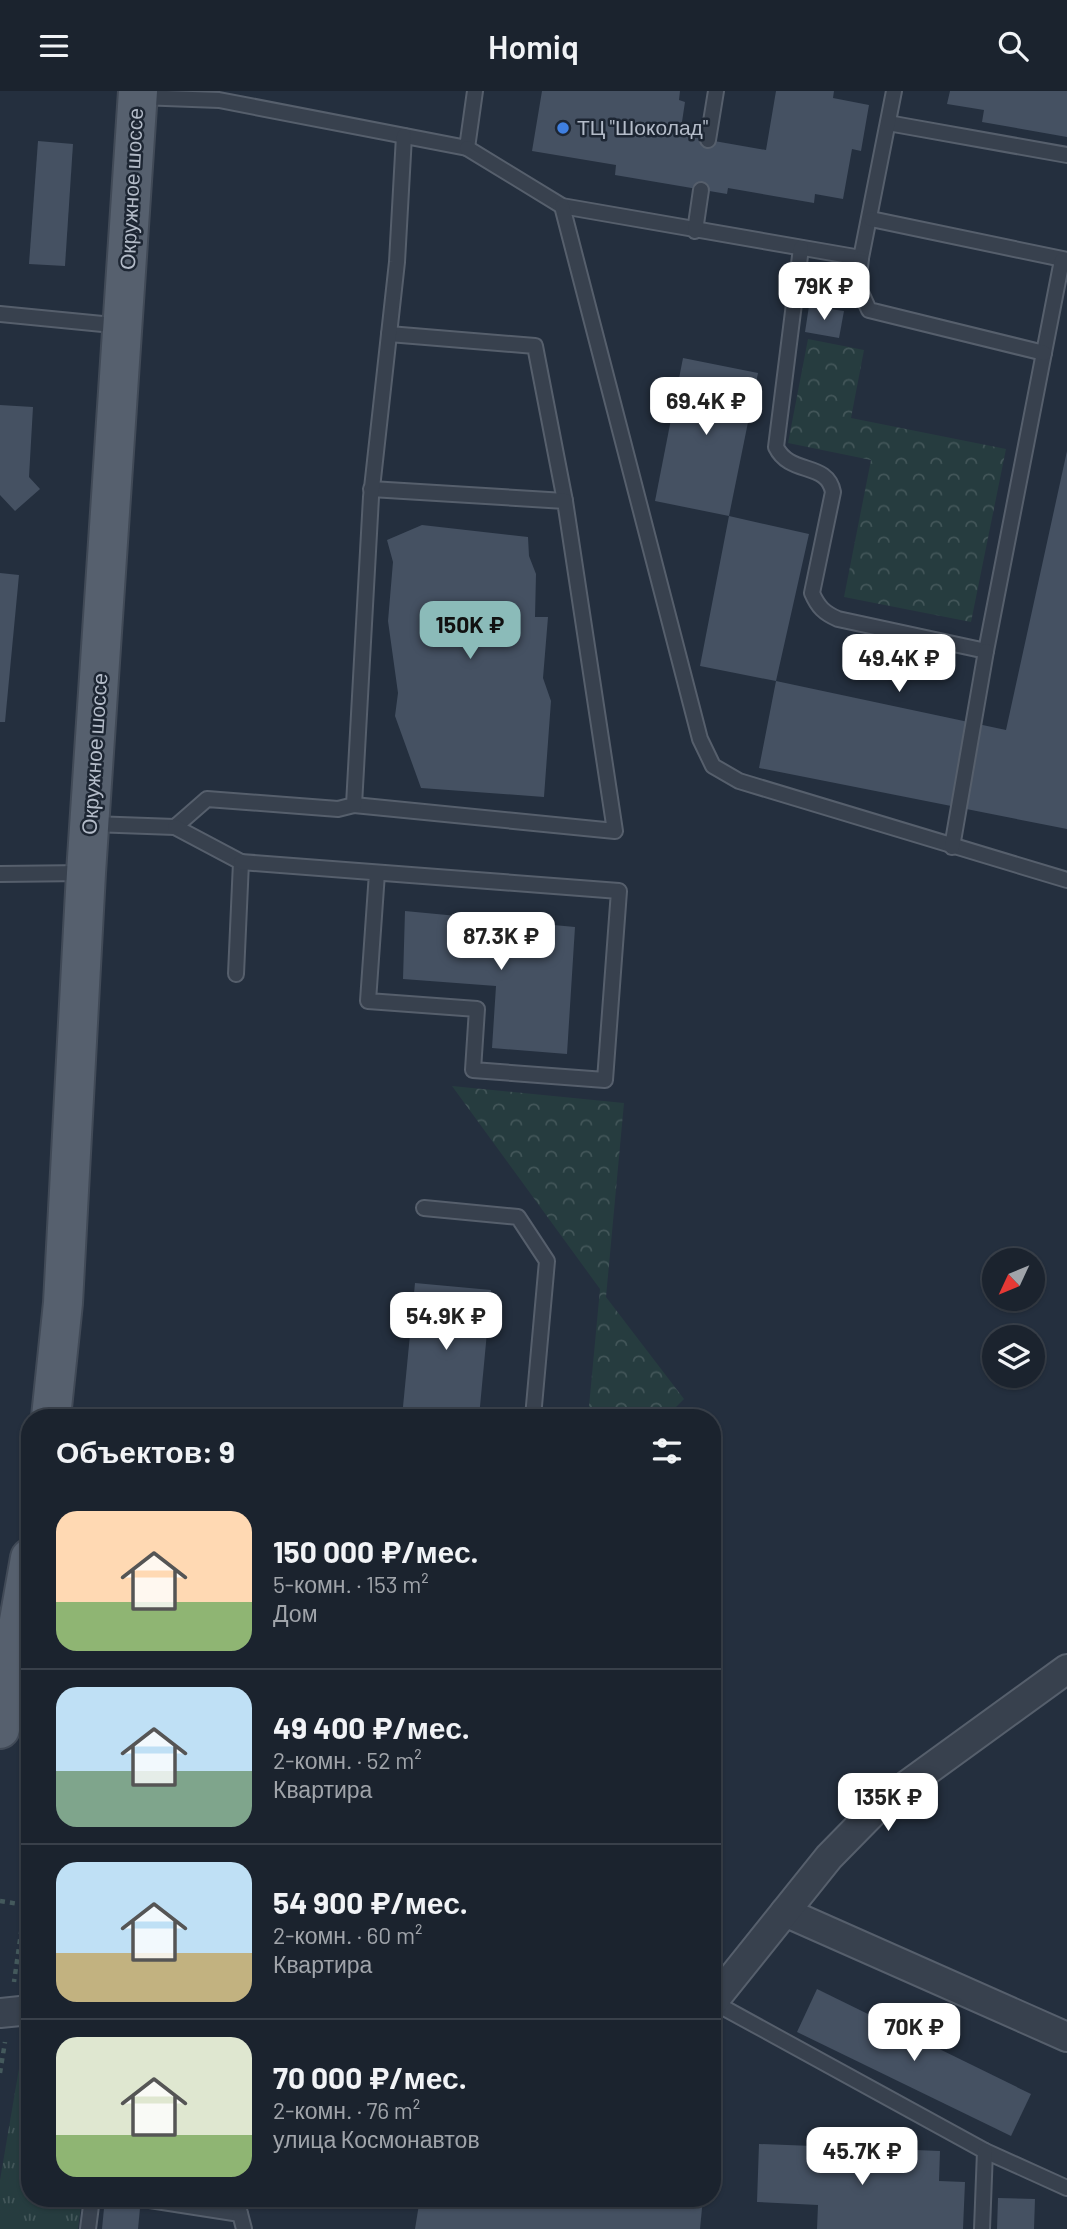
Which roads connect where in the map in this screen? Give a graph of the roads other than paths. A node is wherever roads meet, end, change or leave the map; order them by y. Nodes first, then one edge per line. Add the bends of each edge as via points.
1 (475, 91) edge
2 (716, 91) edge
3 (894, 91) edge
4 (137, 94) edge
5 (219, 96) edge
6 (888, 123) junction
7 (404, 136) junction
8 (708, 140) dead end
9 (467, 148) junction
10 (1067, 155) edge
11 (701, 190) dead end
12 (562, 206) junction
13 (871, 219) junction
14 (695, 230) junction
15 (801, 248) junction
16 (860, 258) junction
17 (1065, 260) edge
18 (0, 314) edge
19 (124, 326) junction
20 (389, 334) junction
21 (1044, 353) junction
22 (372, 489) junction
23 (565, 501) junction
24 (986, 651) junction
25 (354, 805) junction
26 (92, 824) junction
27 (175, 827) junction
28 (952, 847) junction
29 (241, 862) junction
30 (86, 873) junction
31 (377, 873) junction
32 (0, 874) edge
33 (1067, 880) edge
34 (236, 974) dead end
35 (424, 1208) dead end
36 (52, 1409) edge
37 (534, 1409) edge
38 (21, 1597) edge
39 (8, 1653) edge
40 (1067, 1669) edge
41 (0, 1729) edge
42 (785, 1912) junction
43 (721, 1993) edge
44 (721, 2007) edge
45 (1067, 2037) edge
46 (985, 2151) junction
47 (1067, 2188) edge
48 (91, 2207) edge
49 (176, 2207) edge
50 (242, 2222) edge
51 (88, 2229) edge
52 (982, 2229) edge

1 - 9 lane
2 - 8 lane
3 - 6 lane
4 - 5 lane
4 - 19 main road, Окружное шоссе
5 - 7 lane
6 - 10 lane
6 - 13 lane
7 - 9 lane
7 - 20 lane
9 - 12 lane
11 - 14 lane
12 - 14 lane
12 - 28 lane via 700,739 713,766 739,781
13 - 16 lane
13 - 17 lane
14 - 15 lane
15 - 16 lane
15 - 24 lane via 776,447 781,458 792,465 823,474 831,482 833,492 811,593 826,614 838,619
16 - 21 lane via 858,286 869,310
17 - 21 lane
18 - 19 lane
19 - 26 main road, Окружное шоссе
20 - 22 lane
20 - 23 lane via 534,346
21 - 24 lane
22 - 23 lane
22 - 25 lane
23 - 25 lane via 615,831
24 - 28 lane
25 - 27 lane via 338,809 207,799
26 - 27 lane
26 - 30 main road, Окружное шоссе
27 - 29 lane
28 - 33 lane
29 - 31 lane
29 - 34 lane
30 - 32 lane
30 - 36 main road, Окружное шоссе via 63,1303
31 - 31 lane via 619,891 605,1080 473,1070 477,1010 368,1001
35 - 37 lane via 518,1217 547,1261
38 - 39 main road
39 - 41 main road
40 - 42 street via 881,1804 829,1857
42 - 43 street
42 - 45 street
44 - 46 lane
46 - 47 lane
46 - 52 lane
48 - 51 lane
49 - 50 lane

